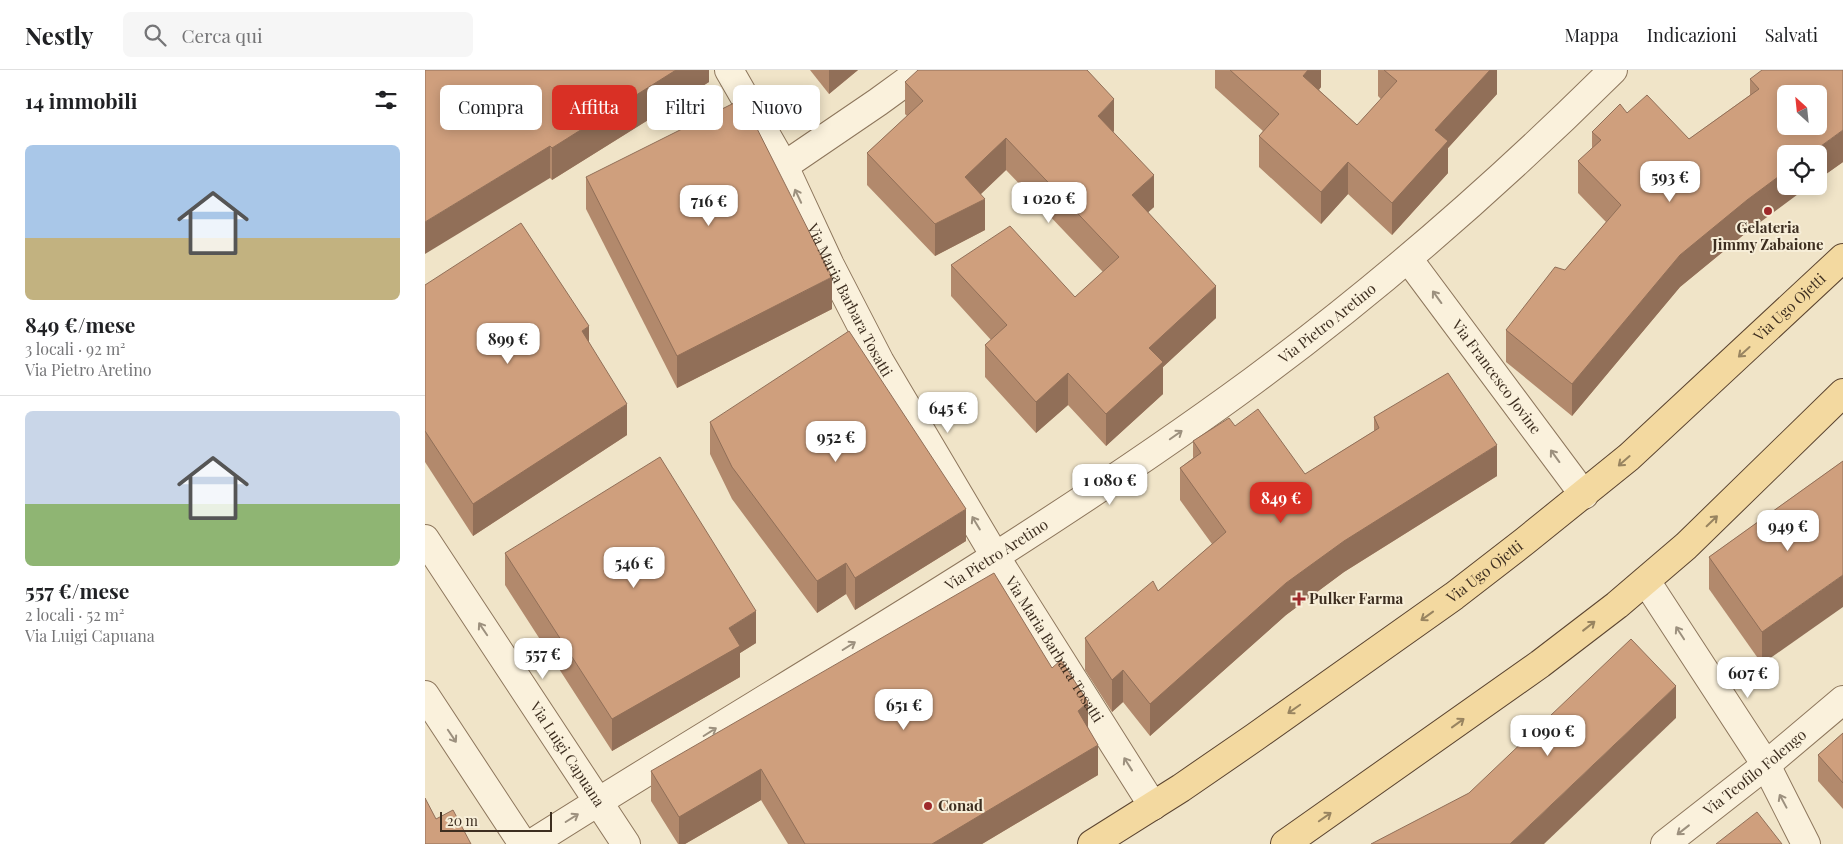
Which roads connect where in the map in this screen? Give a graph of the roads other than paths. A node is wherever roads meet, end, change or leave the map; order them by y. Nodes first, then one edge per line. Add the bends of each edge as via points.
1 (729, 70) edge
2 (922, 70) edge
3 (1613, 70) edge
4 (783, 166) junction
5 (1843, 258) edge
6 (1409, 260) junction
7 (1843, 393) edge
8 (1584, 495) junction
9 (425, 539) edge
10 (995, 556) junction
11 (1646, 581) junction
12 (425, 696) edge
13 (1843, 700) edge
14 (1766, 765) junction
15 (598, 802) junction
16 (1153, 806) junction
17 (523, 844) edge
18 (531, 844) edge
19 (626, 844) edge
20 (1092, 844) edge
21 (1285, 844) edge
22 (1665, 844) edge
23 (1806, 844) edge

1 - 4 street, Via Maria Barbara Tosatti
2 - 4 street
3 - 6 street, Via Pietro Aretino via 1483,196
10 -> 4 street, Via Maria Barbara Tosatti via 880,362
5 -> 8 main road, Via Ugo Ojetti
8 -> 6 street, Via Francesco Jovine
10 -> 6 street, Via Pietro Aretino via 1213,410
11 -> 7 main road
8 -> 16 main road, Via Ugo Ojetti via 1454,596
15 -> 9 street, Via Luigi Capuana
15 -> 10 street, Via Pietro Aretino
16 -> 10 street, Via Maria Barbara Tosatti
14 -> 11 street
21 -> 11 main road via 1540,664
12 -> 17 street
13 - 14 street, Via Teofilo Folengo
14 -> 22 street, Via Teofilo Folengo
23 -> 14 street
18 -> 15 street, Via Pietro Aretino
15 - 19 street, Via Luigi Capuana
16 - 20 main road, Via Ugo Ojetti

